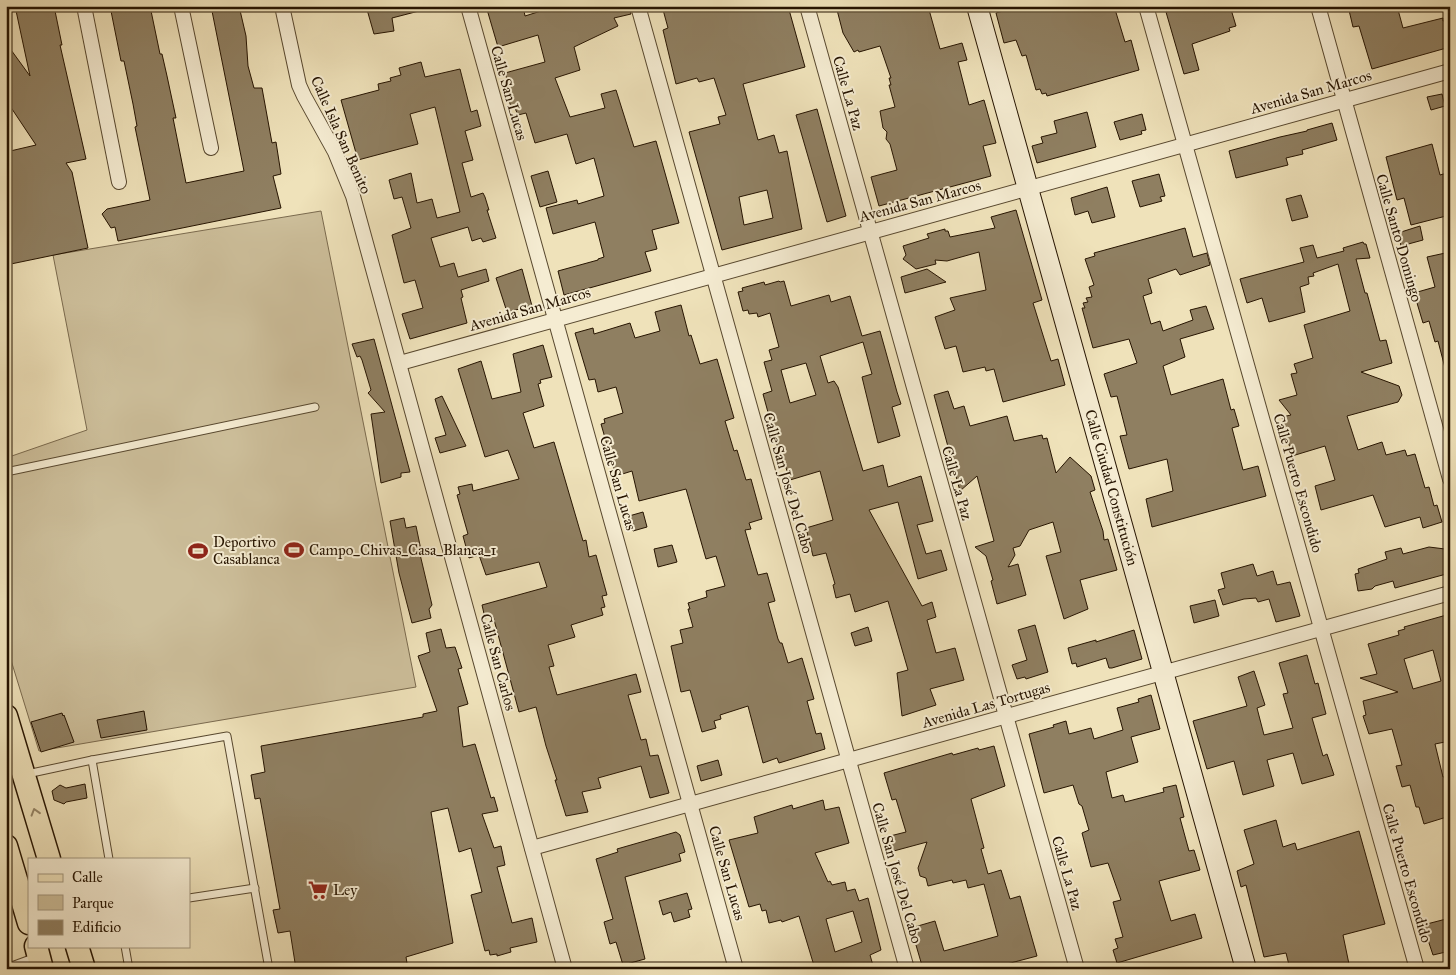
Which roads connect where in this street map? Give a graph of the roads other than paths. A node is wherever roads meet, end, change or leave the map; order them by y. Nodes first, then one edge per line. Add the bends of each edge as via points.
1 (84, 6) edge
2 (181, 6) edge
3 (282, 6) edge
4 (468, 6) edge
5 (638, 6) edge
6 (807, 6) edge
7 (977, 6) edge
8 (1146, 6) edge
9 (1318, 6) edge
10 (1450, 71) edge
11 (1344, 100) junction
12 (1184, 144) junction
13 (211, 148) dead end
14 (119, 182) dead end
15 (1028, 188) junction
16 (870, 232) junction
17 (713, 276) junction
18 (555, 319) junction
19 (400, 363) junction
20 (315, 407) dead end
21 (6, 472) edge
22 (1450, 479) edge
23 (1450, 593) edge
24 (1322, 629) junction
25 (1165, 672) junction
26 (6, 716) edge
27 (1006, 716) junction
28 (92, 760) junction
29 (849, 760) junction
30 (24, 775) junction
31 (690, 804) junction
32 (6, 846) edge
33 (532, 848) junction
34 (49, 858) edge
35 (109, 858) edge
36 (255, 888) junction
37 (190, 898) edge
38 (28, 920) edge
39 (78, 948) edge
40 (125, 948) edge
41 (6, 957) edge
42 (39, 957) edge
43 (8, 968) edge
44 (84, 969) edge
45 (129, 969) edge
46 (269, 969) edge
47 (566, 969) edge
48 (736, 969) edge
49 (907, 969) edge
50 (1077, 969) edge
51 (1246, 969) edge
52 (1417, 969) edge

1 - 14 street
2 - 13 street
3 - 19 street, Calle Isla San Benito via 304,96 335,152 353,196
4 - 18 street, Calle San Lucas
5 - 17 street, Calle San José Del Cabo
6 - 16 street, Calle La Paz
7 - 15 street, Calle Ciudad Constitución
8 - 12 street, Calle Puerto Escondido
9 - 11 street, Calle Santo Domingo
10 - 11 street, Avenida San Marcos
11 - 12 street, Avenida San Marcos
11 - 22 street, Calle Santo Domingo
12 - 15 street, Avenida San Marcos
12 - 24 street, Calle Puerto Escondido
15 - 16 street, Avenida San Marcos
15 - 25 street, Calle Ciudad Constitución
16 - 17 street, Avenida San Marcos
16 - 27 street, Calle La Paz
17 - 18 street, Avenida San Marcos
17 - 29 street, Calle San José Del Cabo
18 - 19 street, Avenida San Marcos
18 - 31 street, Calle San Lucas
19 - 33 street, Calle San Carlos
20 - 21 lane
23 - 24 street, Avenida Las Tortugas
24 - 25 street, Avenida Las Tortugas
24 - 52 street, Calle Puerto Escondido
25 - 27 street, Avenida Las Tortugas
25 - 51 street, Calle Ciudad Constitución
26 - 30 main road
27 - 29 street, Avenida Las Tortugas
27 - 50 street, Calle La Paz
28 - 30 lane
28 - 35 lane
28 - 36 lane via 227,736
29 - 31 street, Avenida Las Tortugas
29 - 49 street, Calle San José Del Cabo
34 -> 30 main road
31 - 33 street, Avenida Las Tortugas
31 - 48 street, Calle San Lucas
32 - 38 main road
33 - 47 street, Calle San Carlos
36 - 37 lane
36 - 46 lane
39 - 44 main road
40 - 45 lane
41 - 43 lane
42 - 43 lane

